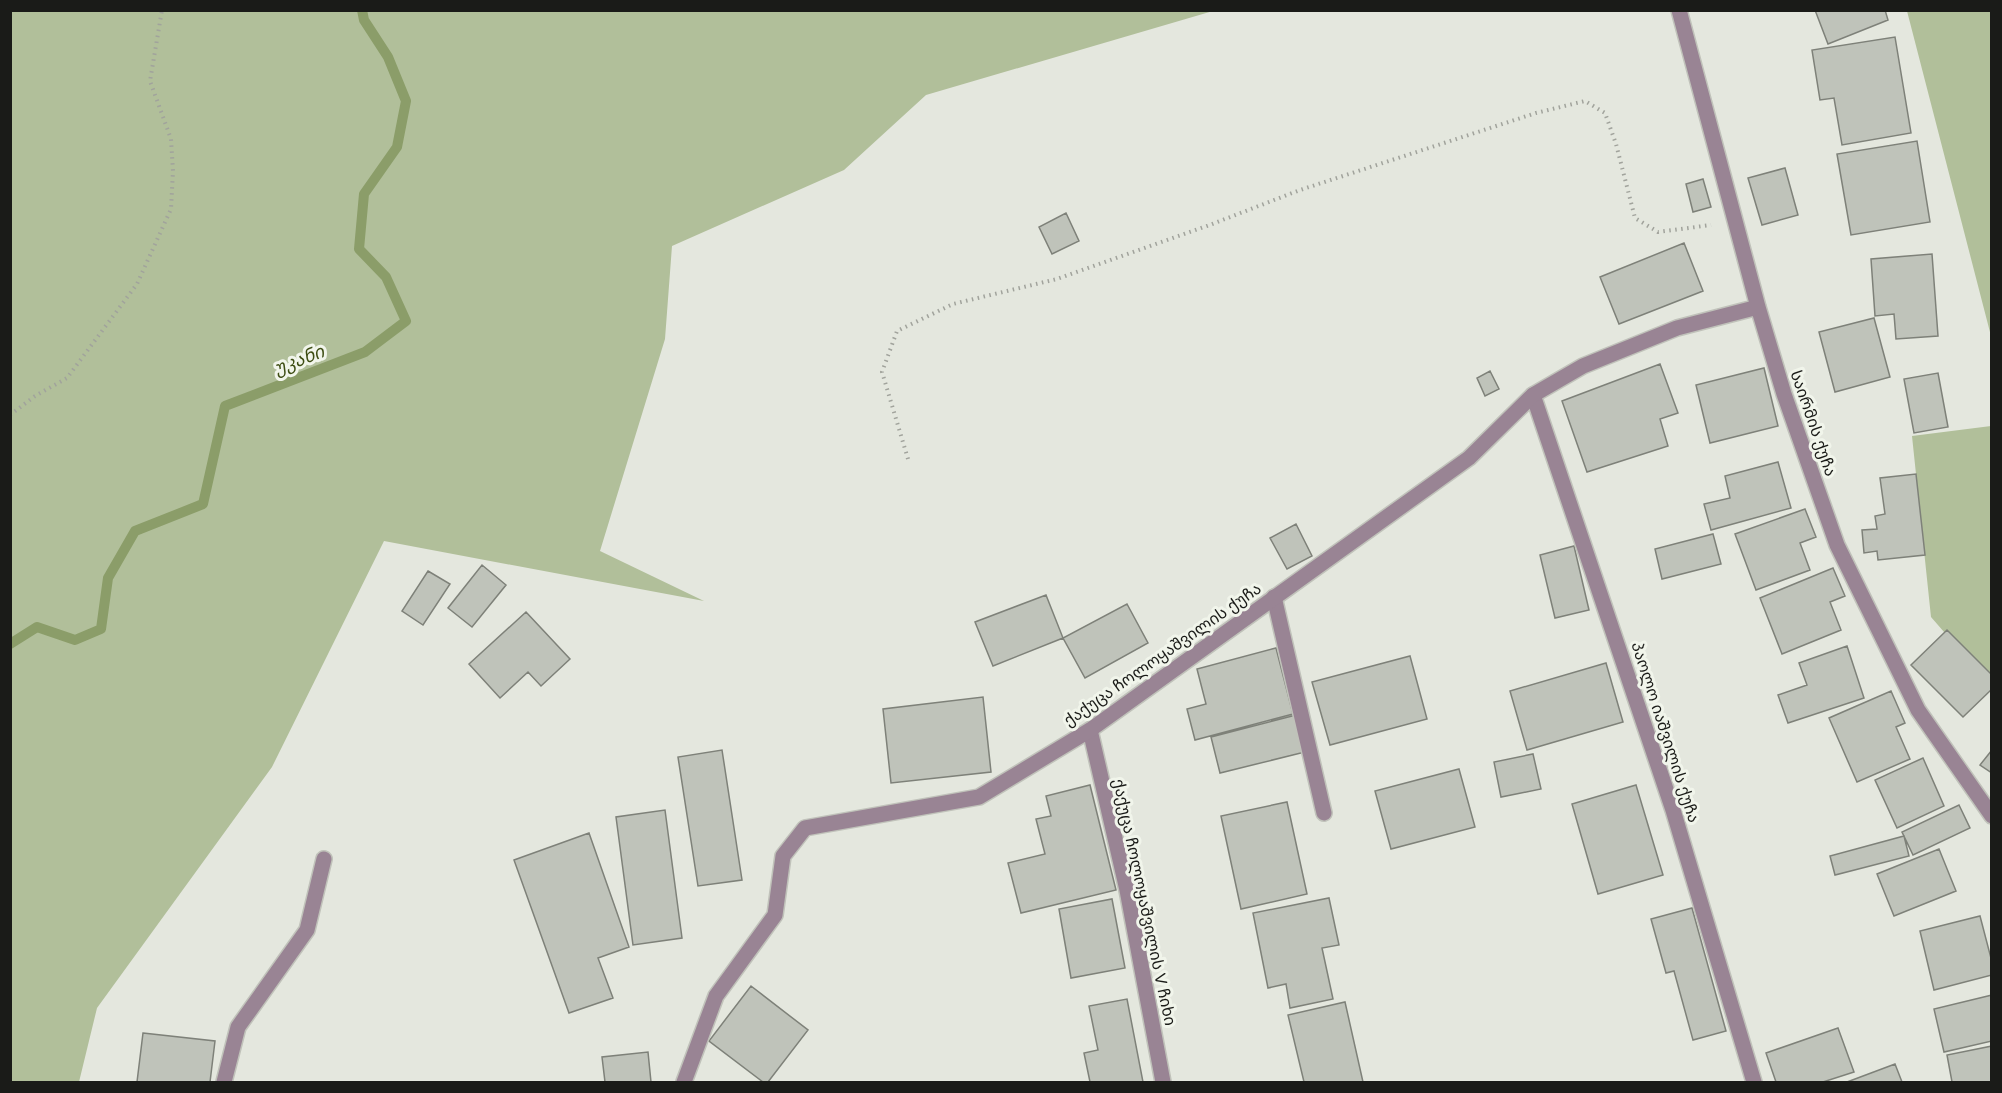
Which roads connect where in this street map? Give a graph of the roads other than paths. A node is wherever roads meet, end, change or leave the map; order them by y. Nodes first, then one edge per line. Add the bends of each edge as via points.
1 (1679, 10) edge
2 (1758, 307) junction
3 (1533, 395) junction
4 (1274, 597) junction
5 (1090, 730) junction
6 (1324, 813) dead end
7 (1992, 816) edge
8 (324, 859) dead end
9 (224, 1083) edge
10 (684, 1083) edge
11 (1163, 1083) edge
12 (1754, 1083) edge

1 - 2 street, საირმის ქუჩა
2 - 3 street, ქაქუცა ჩოლოყაშვილის ქუჩა via 1677,328 1583,366
2 - 7 street, საირმის ქუჩა via 1837,545 1918,710
3 - 4 street, ქაქუცა ჩოლოყაშვილის ქუჩა via 1468,458
3 - 12 street, პაოლო იაშვილის ქუჩა via 1673,810
4 - 5 street, ქაქუცა ჩოლოყაშვილის ქუჩა
4 - 6 street
5 - 10 street, ქაქუცა ჩოლოყაშვილის ქუჩა via 978,797 805,828 783,856 775,915 716,996
5 - 11 street, ქაქუცა ჩოლოყაშვილის V ჩიხი via 1127,890
8 - 9 street via 307,930 238,1027

